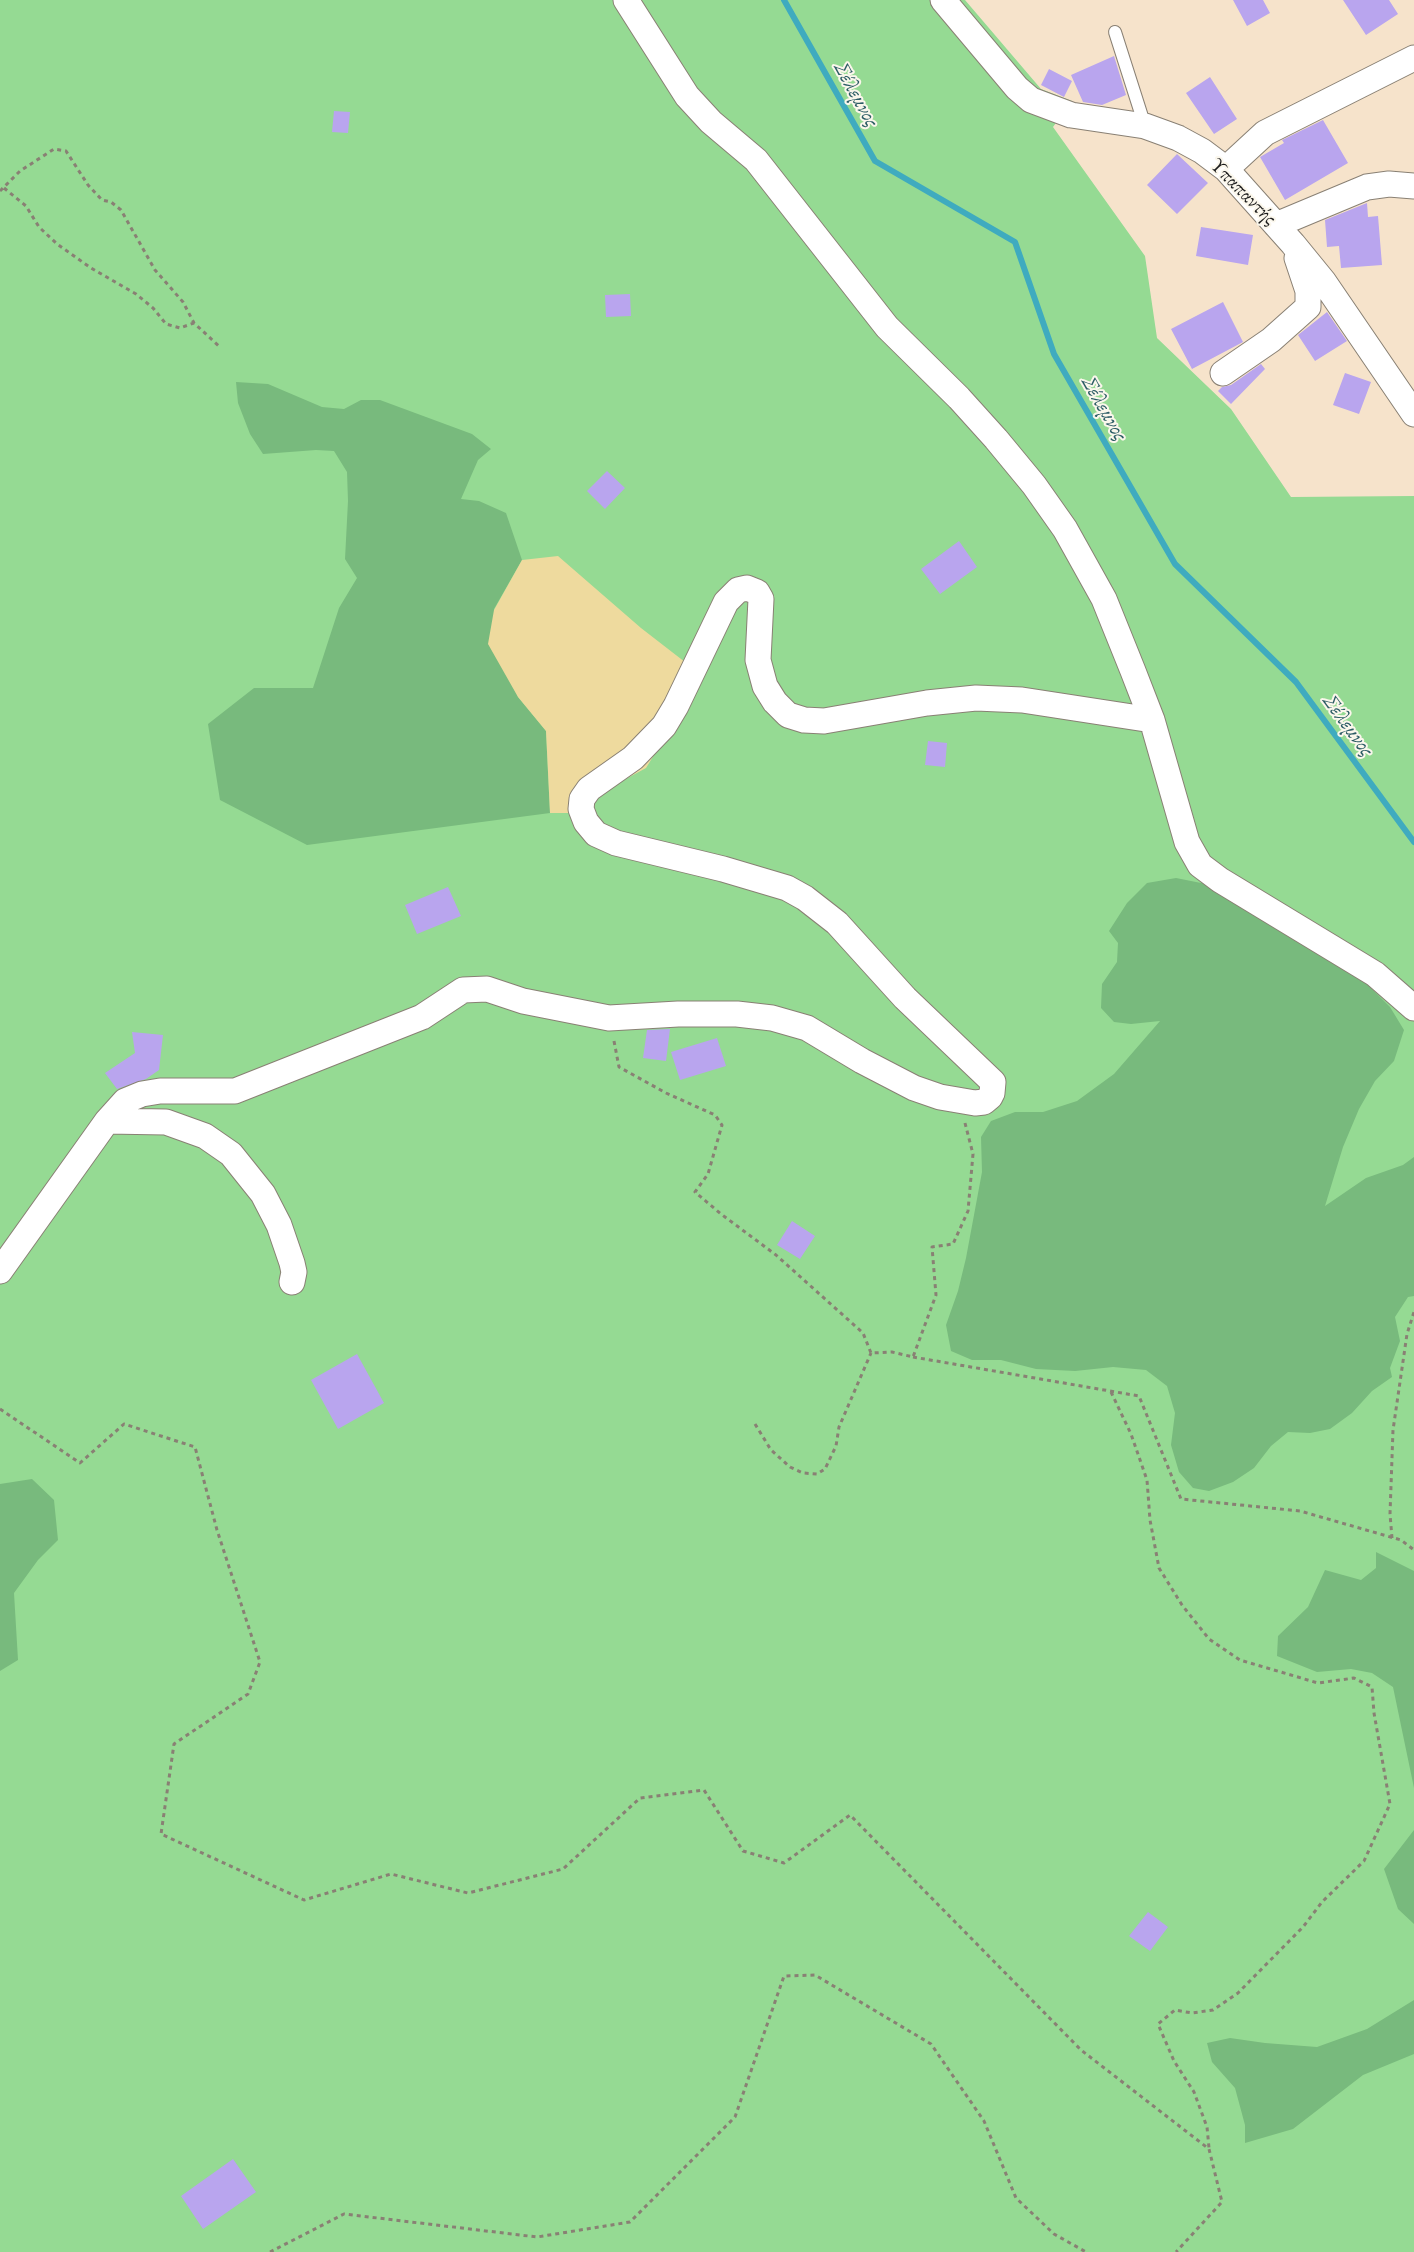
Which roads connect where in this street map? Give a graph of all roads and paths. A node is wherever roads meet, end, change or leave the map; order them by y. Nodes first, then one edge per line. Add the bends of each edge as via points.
1 (626, 0) edge
2 (943, 0) edge
3 (1115, 32) dead end
4 (1414, 58) edge
5 (1145, 126) junction
6 (1226, 168) junction
7 (1414, 186) edge
8 (2, 190) edge
9 (1276, 225) junction
10 (1293, 244) junction
11 (194, 323) junction
12 (221, 348) dead end
13 (1223, 372) dead end
14 (1407, 391) edge
15 (1414, 414) edge
16 (1152, 720) junction
17 (1414, 1008) edge
18 (609, 1018) junction
19 (963, 1102) junction
20 (107, 1121) junction
21 (0, 1271) edge
22 (292, 1282) dead end
23 (1414, 1312) edge
24 (871, 1353) junction
25 (913, 1357) junction
26 (1111, 1392) junction
27 (0, 1409) edge
28 (755, 1424) dead end
29 (1392, 1538) junction
30 (1414, 1550) edge
31 (1209, 2149) junction
32 (270, 2252) edge
33 (1086, 2252) edge
34 (1176, 2252) edge

1 - 16 street via 686,96 756,160 888,327 959,398 1034,485 1065,529 1104,599
2 - 5 street, Υπαπαντής via 1017,88 1031,100 1071,115
3 - 5 lane
4 - 6 street via 1265,133
5 - 6 street, Υπαπαντής via 1178,138
6 - 9 street, Υπαπαντής
7 - 9 street via 1388,184 1367,187
8 - 11 path via 26,206 39,227 57,244 136,294 154,308 166,324 180,328
8 - 11 path via 20,171 54,149 66,151 102,200 121,210 155,270 184,302
9 - 10 street, Υπαπαντής
10 - 13 street via 1308,291 1308,307 1271,340
10 - 14 street, Υπαπαντής
11 - 12 path
14 - 15 street, Υπαπαντής
16 - 17 street via 1187,842 1200,865 1375,974
16 - 19 street via 1022,700 976,698 824,721 788,715 766,686 758,660 761,599 757,592 747,588 738,590 726,602 664,726 633,758 589,789 582,799 581,809 586,822 596,834 616,843 787,888 837,923 935,1028 993,1082 992,1093 984,1102
18 - 19 street via 737,1014 789,1022 808,1028 914,1088
18 - 20 street via 523,1001 488,989 463,990 422,1017 234,1091 142,1094 125,1101
18 - 24 path via 619,1067 715,1115 722,1125 708,1174 695,1192 776,1255 863,1333
19 - 25 path via 966,1131 973,1154 968,1211 953,1244 932,1247 936,1295
20 - 21 street
20 - 22 street via 166,1122 205,1136 231,1154 263,1194 279,1226 292,1263
23 - 29 path via 1407,1334 1393,1430
24 - 25 path via 892,1352
24 - 28 path via 839,1427 836,1446 825,1469 817,1474 803,1473 790,1467 771,1450
25 - 26 path
26 - 29 path via 1139,1396 1181,1499 1300,1511
26 - 31 path via 1132,1434 1147,1480 1159,1568 1182,1605 1209,1639 1240,1660 1318,1683 1354,1678 1372,1687 1390,1804 1364,1860 1238,1993 1213,2010 1192,2013 1175,2010 1158,2024 1174,2061 1194,2092 1207,2127
27 - 31 path via 80,1463 124,1424 194,1447 260,1662 248,1694 174,1744 162,1834 304,1900 391,1874 468,1893 563,1870 640,1798 704,1790 743,1851 784,1863 850,1815 1081,2050
29 - 30 path via 1401,1540
31 - 34 path via 1222,2202
32 - 33 path via 344,2214 537,2237 630,2222 735,2117 784,1976 815,1975 931,2044 984,2121 1016,2198 1054,2234

